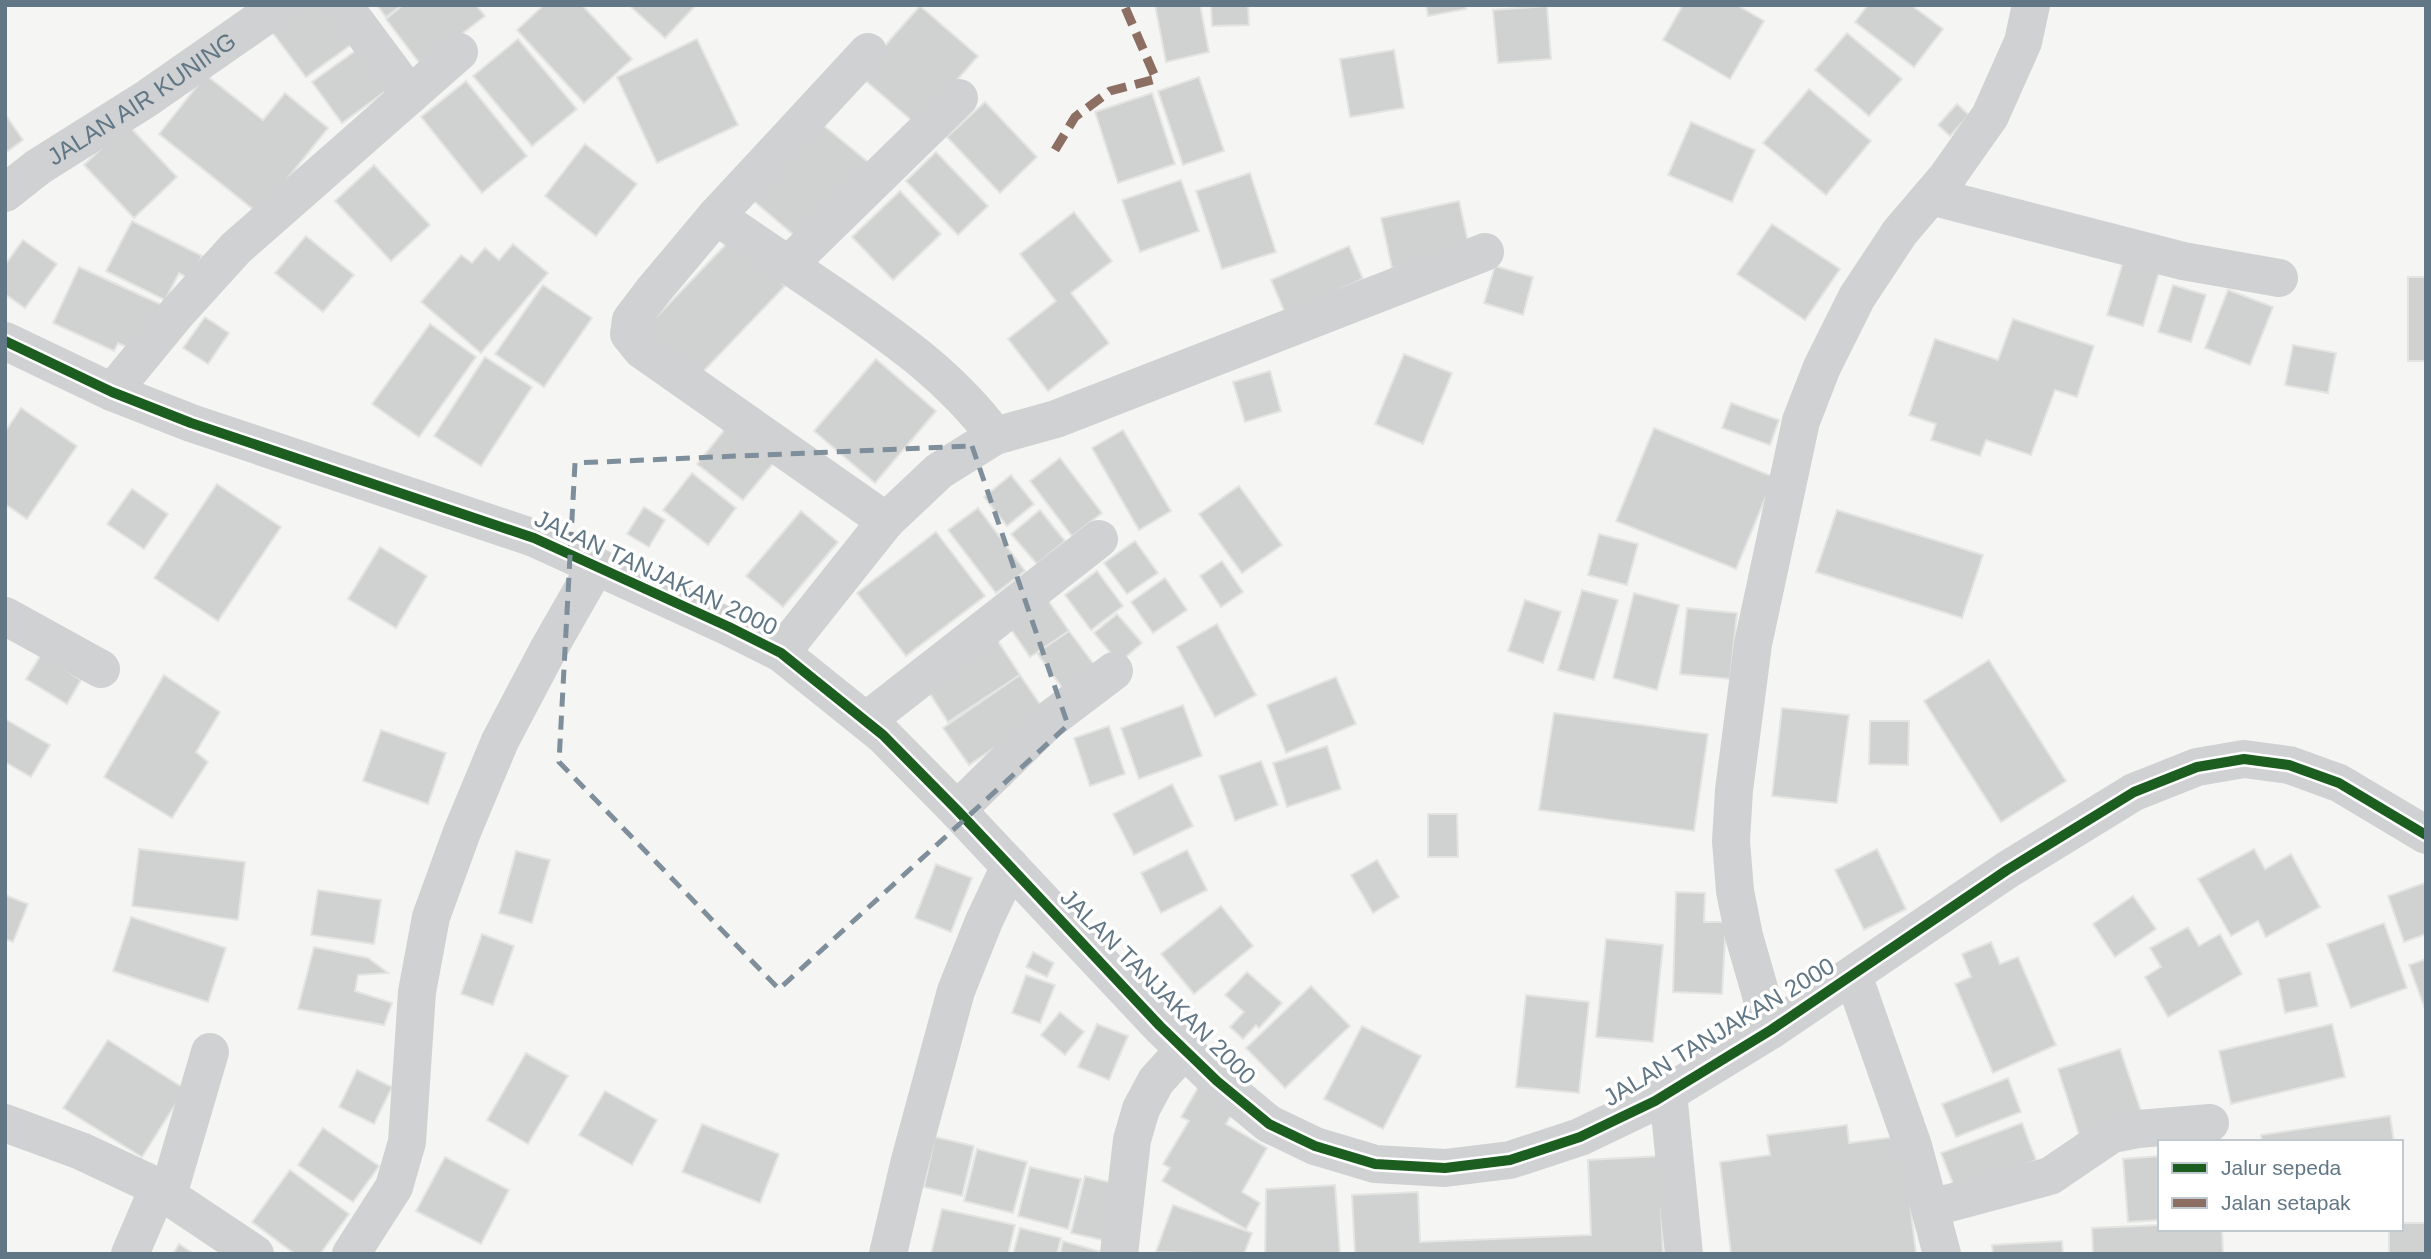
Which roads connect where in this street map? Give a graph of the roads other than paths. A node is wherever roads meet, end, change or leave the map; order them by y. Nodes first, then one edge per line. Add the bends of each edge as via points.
1 (281, 5) edge
2 (343, 5) edge
3 (2031, 5) edge
4 (458, 52) dead end
5 (868, 52) dead end
6 (410, 95) junction
7 (959, 98) dead end
8 (5, 193) edge
9 (1931, 196) junction
10 (716, 216) junction
11 (1485, 252) dead end
12 (788, 265) junction
13 (2279, 278) dead end
14 (5, 341) edge
15 (112, 392) junction
16 (995, 436) junction
17 (886, 521) junction
18 (1099, 540) dead end
19 (596, 566) junction
20 (9, 626) edge
21 (781, 653) junction
22 (101, 669) dead end
23 (1114, 671) dead end
24 (866, 721) junction
25 (957, 810) junction
26 (2426, 835) edge
27 (1010, 866) junction
28 (1853, 975) junction
29 (1771, 1030) junction
30 (1184, 1049) junction
31 (211, 1052) dead end
32 (1668, 1093) junction
33 (5, 1123) edge
34 (2210, 1123) dead end
35 (163, 1192) junction
36 (1931, 1208) junction
37 (130, 1254) edge
38 (255, 1254) edge
39 (351, 1254) edge
40 (888, 1254) edge
41 (1119, 1254) edge
42 (1684, 1254) edge
43 (1942, 1254) edge

1 - 8 street, JALAN AIR KUNING
2 - 6 street
3 - 9 street via 2023,42 1990,116
4 - 6 street
5 - 10 street
6 - 15 street via 236,248
7 - 12 street
9 - 13 street via 2183,261
9 - 29 street via 1900,232 1857,297 1822,366 1798,433 1753,644 1731,841 1744,936
10 - 12 street
10 - 17 street via 631,320 629,334 642,350
11 - 16 street via 1056,419
12 - 16 street via 901,342 974,407
14 - 15 street, JALAN TANJAKAN 2000
15 - 19 street, JALAN TANJAKAN 2000 via 534,538
16 - 17 street via 939,471
17 - 21 street
18 - 24 street
19 - 21 street, JALAN TANJAKAN 2000
19 - 39 street via 500,741 430,917 417,992 407,1142 394,1187
20 - 22 street
21 - 24 street, JALAN TANJAKAN 2000
23 - 25 street via 1048,721
24 - 25 street, JALAN TANJAKAN 2000
25 - 27 street, JALAN TANJAKAN 2000
26 - 28 street, JALAN TANJAKAN 2000 via 2339,783 2289,765 2244,759 2197,767 2134,792 2007,870
27 - 30 street, JALAN TANJAKAN 2000
27 - 40 street via 956,991
28 - 29 street, JALAN TANJAKAN 2000
28 - 36 street
29 - 32 street, JALAN TANJAKAN 2000
30 - 32 street, JALAN TANJAKAN 2000 via 1269,1124 1315,1146 1374,1164 1445,1168 1510,1160 1580,1137
30 - 41 street via 1156,1081 1141,1109 1132,1140
31 - 35 street
32 - 42 street
33 - 35 street via 81,1151
34 - 36 street via 2112,1134 2050,1175
35 - 37 street
35 - 38 street
36 - 43 street

